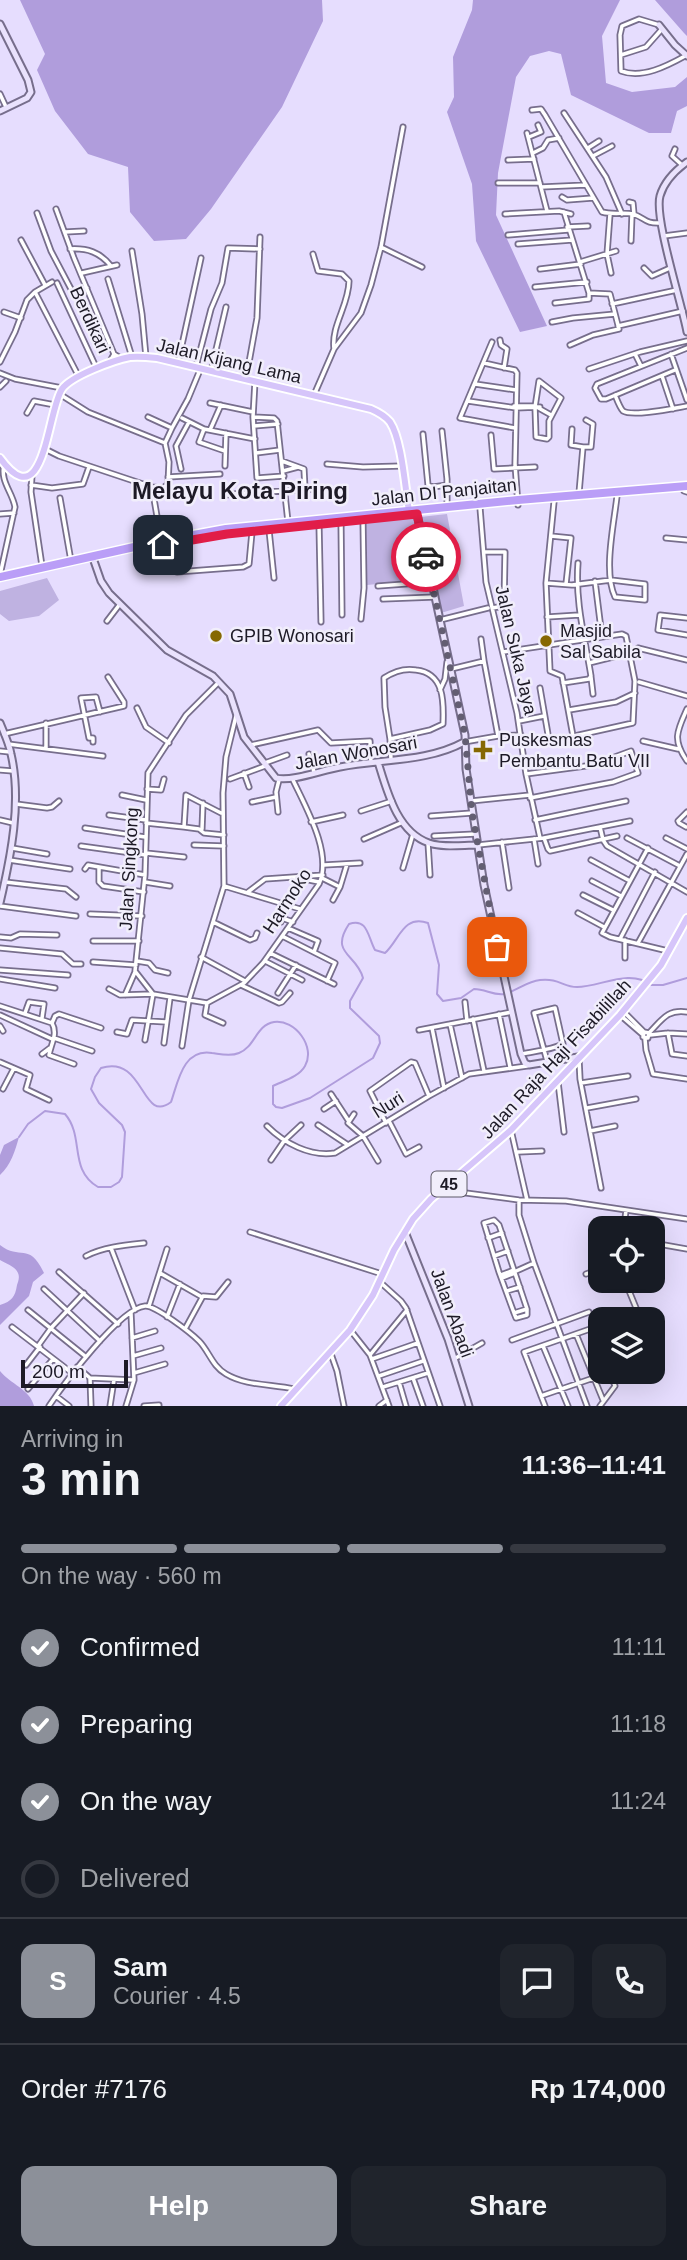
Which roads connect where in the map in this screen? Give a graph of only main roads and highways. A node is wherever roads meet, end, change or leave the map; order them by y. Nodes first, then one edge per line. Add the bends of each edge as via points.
1 (2, 461) edge
2 (686, 490) edge
3 (535, 501) junction
4 (518, 502) junction
5 (413, 512) junction
6 (268, 528) junction
7 (0, 578) edge
8 (687, 918) edge
9 (281, 1406) edge

1 - 5 main road, Jalan Kijang Lama via 20,476 32,475 39,466 55,405 69,382 123,359 146,356 371,409 384,416 393,428
2 - 3 highway, Jalan DI Panjaitan
2 - 3 highway, Jalan DI Panjaitan
3 - 4 highway, Jalan DI Panjaitan
4 - 5 highway, Jalan DI Panjaitan
4 - 5 highway, Jalan DI Panjaitan
5 - 6 highway, Jalan DI Panjaitan
5 - 6 highway, Jalan DI Panjaitan
6 - 7 highway, Jalan DI Panjaitan
6 - 7 highway, Jalan DI Panjaitan via 197,534
8 - 9 main road, Jalan Raja Haji Fisabilillah / 45 via 646,985 558,1082 511,1130 430,1199 405,1232 350,1331

